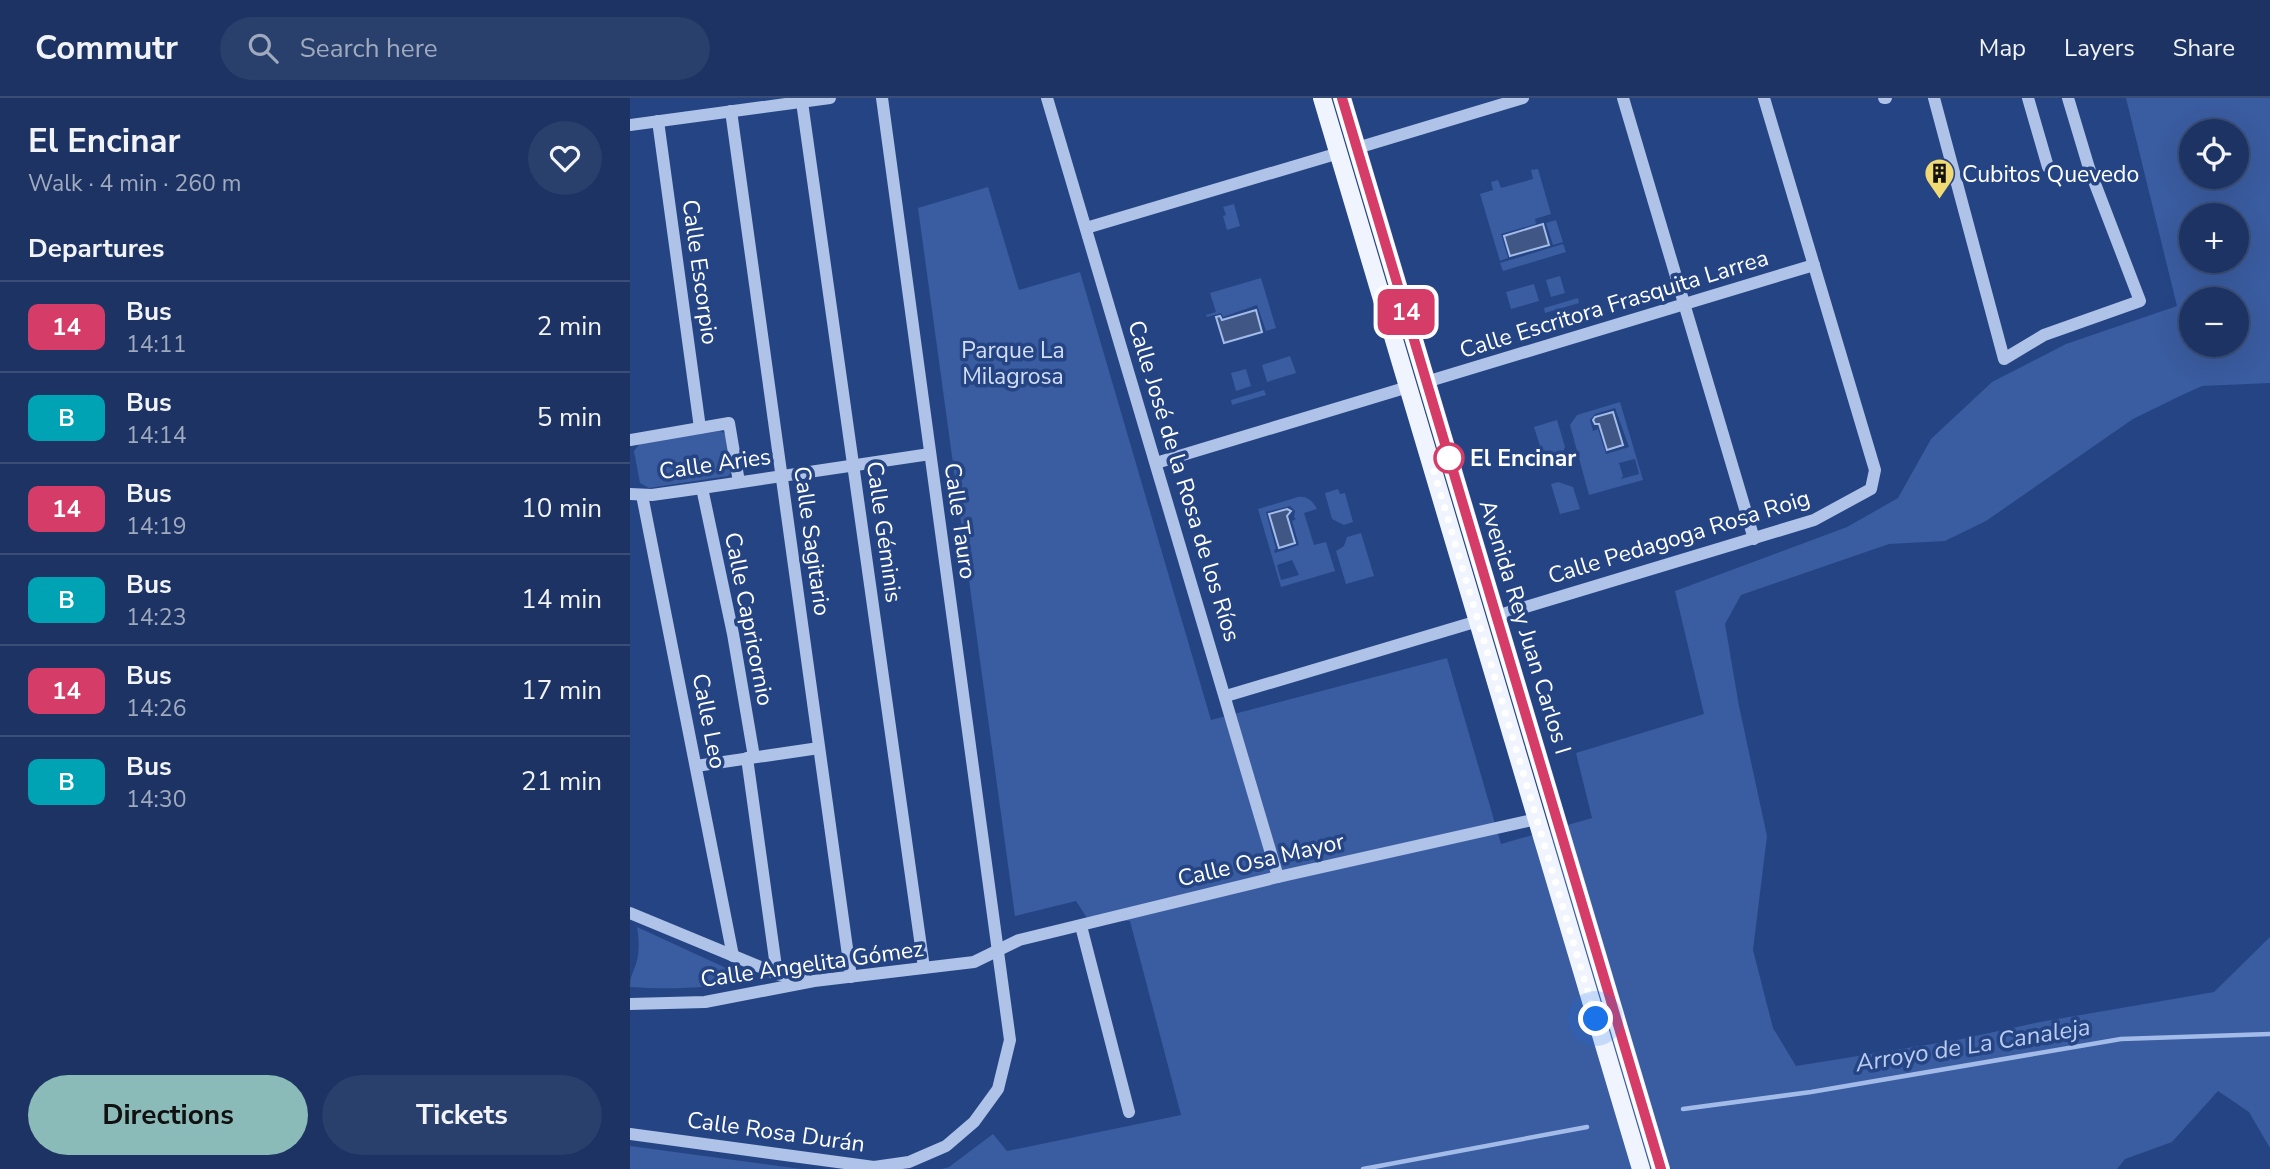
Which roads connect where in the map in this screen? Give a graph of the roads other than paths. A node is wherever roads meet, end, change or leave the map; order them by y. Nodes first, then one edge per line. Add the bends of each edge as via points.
1 (830, 98) edge
2 (882, 98) edge
3 (1047, 98) edge
4 (1322, 98) edge
5 (1342, 98) edge
6 (1523, 98) edge
7 (1623, 98) edge
8 (1764, 98) edge
9 (1934, 98) edge
10 (2028, 98) edge
11 (2068, 98) edge
12 (802, 102) junction
13 (731, 111) junction
14 (658, 121) junction
15 (630, 125) edge
16 (1357, 148) junction
17 (1339, 153) junction
18 (2048, 167) dead end
19 (1086, 228) junction
20 (1814, 265) junction
21 (1684, 305) junction
22 (1426, 382) junction
23 (1408, 387) junction
24 (700, 428) junction
25 (630, 440) edge
26 (930, 454) junction
27 (1156, 463) junction
28 (853, 465) junction
29 (782, 476) junction
30 (739, 482) junction
31 (702, 488) junction
32 (633, 493) edge
33 (1754, 539) junction
34 (1496, 616) junction
35 (1478, 621) junction
36 (1226, 696) junction
37 (819, 748) junction
38 (751, 758) junction
39 (696, 766) junction
40 (1537, 819) junction
41 (1278, 877) junction
42 (630, 914) edge
43 (1082, 926) junction
44 (998, 951) junction
45 (733, 956) junction
46 (924, 968) junction
47 (777, 974) junction
48 (850, 977) junction
49 (814, 981) junction
50 (630, 1004) edge
51 (1129, 1112) dead end
52 (630, 1134) edge
53 (1641, 1169) edge
54 (1661, 1169) edge

1 - 12 street
2 - 26 street, Calle Tauro
3 - 19 street, Calle José de la Rosa de los Ríos
4 - 17 main road, Avenida Rey Juan Carlos I
5 - 16 main road, Avenida Rey Juan Carlos I
6 - 16 street
7 - 21 street
8 - 20 street
9 - 11 street via 2004,359 2044,335 2140,301 2089,168
10 - 18 street
12 - 13 street
12 - 28 street, Calle Géminis
13 - 14 street
13 - 29 street, Calle Sagitario
14 - 15 street
14 - 24 street, Calle Escorpio
16 - 22 main road, Avenida Rey Juan Carlos I
17 - 19 street
17 - 23 main road, Avenida Rey Juan Carlos I
19 - 27 street, Calle José de la Rosa de los Ríos
20 - 21 street, Calle Escritora Frasquita Larrea
20 - 33 street, Calle Pedagoga Rosa Roig via 1875,470 1871,489 1814,520
21 - 22 street, Calle Escritora Frasquita Larrea
21 - 33 street
22 - 34 main road, Avenida Rey Juan Carlos I
23 - 27 street
23 - 35 main road, Avenida Rey Juan Carlos I
24 - 25 street
24 - 30 street via 729,423
26 - 28 street, Calle Aries
26 - 44 street, Calle Tauro
27 - 36 street, Calle José de la Rosa de los Ríos
28 - 29 street, Calle Aries
28 - 46 street, Calle Géminis
29 - 30 street, Calle Aries
29 - 37 street, Calle Sagitario
30 - 31 street, Calle Aries
31 - 32 street, Calle Aries
31 - 38 street, Calle Capricornio via 733,634
32 - 39 street, Calle Leo
33 - 34 street, Calle Pedagoga Rosa Roig
34 - 54 main road, Avenida Rey Juan Carlos I
35 - 36 street
35 - 40 main road, Avenida Rey Juan Carlos I
36 - 41 street, Calle José de la Rosa de los Ríos
37 - 38 street
37 - 48 street, Calle Sagitario
38 - 39 street
38 - 47 street, Calle Capricornio
39 - 45 street, Calle Leo
40 - 41 street, Calle Osa Mayor
40 - 53 main road, Avenida Rey Juan Carlos I
41 - 43 street, Calle Osa Mayor
42 - 45 street
43 - 44 street, Calle Osa Mayor via 1018,940
43 - 51 street
44 - 46 street, Calle Angelita Gómez via 974,962
44 - 52 street, Calle Rosa Durán via 1010,1040 998,1088 974,1122 946,1146 909,1162 874,1167
45 - 47 street
46 - 48 street, Calle Angelita Gómez
47 - 49 street
48 - 49 street, Calle Angelita Gómez
49 - 50 street, Calle Angelita Gómez via 705,1002

